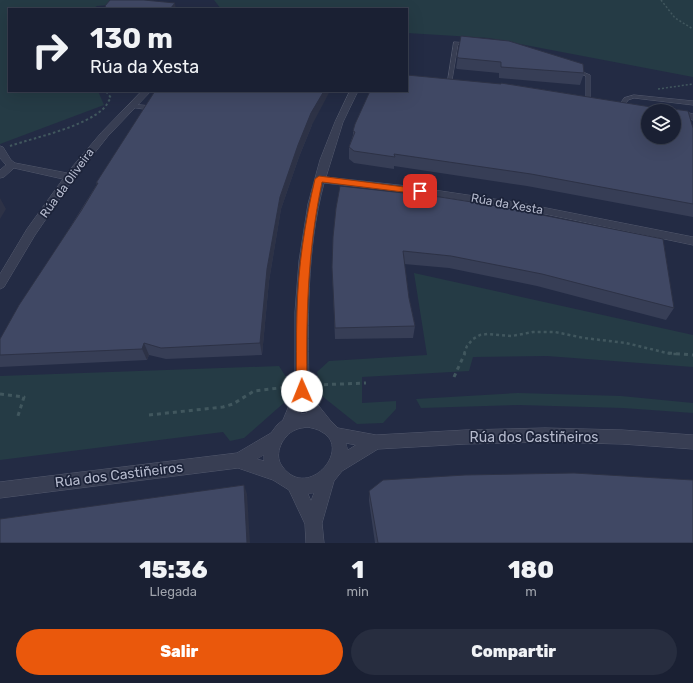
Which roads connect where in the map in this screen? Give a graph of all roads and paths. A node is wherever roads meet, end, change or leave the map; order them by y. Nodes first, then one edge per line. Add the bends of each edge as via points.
1 (661, 0) edge
2 (693, 29) edge
3 (470, 44) edge
4 (574, 70) edge
5 (451, 81) edge
6 (693, 84) edge
7 (107, 92) edge
8 (146, 92) edge
9 (354, 92) edge
10 (646, 97) junction
11 (588, 98) edge
12 (693, 103) edge
13 (623, 104) edge
14 (131, 106) junction
15 (151, 108) edge
16 (681, 114) edge
17 (693, 117) edge
18 (0, 149) edge
19 (12, 165) junction
20 (0, 175) edge
21 (71, 176) junction
22 (319, 179) junction
23 (693, 241) edge
24 (0, 284) edge
25 (693, 355) edge
26 (454, 377) dead end
27 (366, 383) dead end
28 (302, 387) junction
29 (0, 394) edge
30 (149, 415) dead end
31 (17, 419) dead end
32 (289, 425) junction
33 (330, 429) junction
34 (276, 438) junction
35 (376, 442) junction
36 (693, 442) edge
37 (238, 460) junction
38 (337, 465) junction
39 (278, 474) junction
40 (327, 478) junction
41 (295, 485) junction
42 (0, 490) edge
43 (313, 522) junction
44 (315, 543) edge

1 - 2 path via 672,16 682,25
3 - 5 lane via 456,43
4 - 11 lane via 588,75
6 - 10 path via 651,90
7 - 18 path via 110,98 104,108 88,117 60,130
8 - 14 street, Rúa da Oliveira
9 - 22 street via 339,122
10 - 12 lane
10 - 13 lane via 630,97
14 - 15 lane
14 - 21 street, Rúa da Oliveira
16 - 17 street
18 - 19 street via 7,162
19 - 20 street
19 - 21 street
21 - 24 street, Rúa da Oliveira via 34,228
22 - 23 street, Rúa da Xesta via 521,206
22 - 28 street via 305,261
25 - 26 path via 671,354 626,343 555,332 533,332 512,336 488,334 480,335 467,346
27 - 28 path
28 - 30 path via 254,391 223,407
28 - 32 street
28 - 33 street via 309,405
29 - 31 path via 24,397
32 - 33 street via 307,420
32 - 34 street
33 - 35 street, Rúa dos Castiñeiros
33 - 38 street via 339,444
34 - 37 street, Rúa dos Castiñeiros
34 - 39 street via 271,456 272,465
35 - 36 street, Rúa dos Castiñeiros via 545,435
35 - 38 street, Rúa dos Castiñeiros
37 - 39 street, Rúa dos Castiñeiros
37 - 42 street, Rúa dos Castiñeiros
38 - 40 street
39 - 41 street via 285,481
40 - 41 street via 317,484
40 - 43 street
41 - 43 street
43 - 44 street

